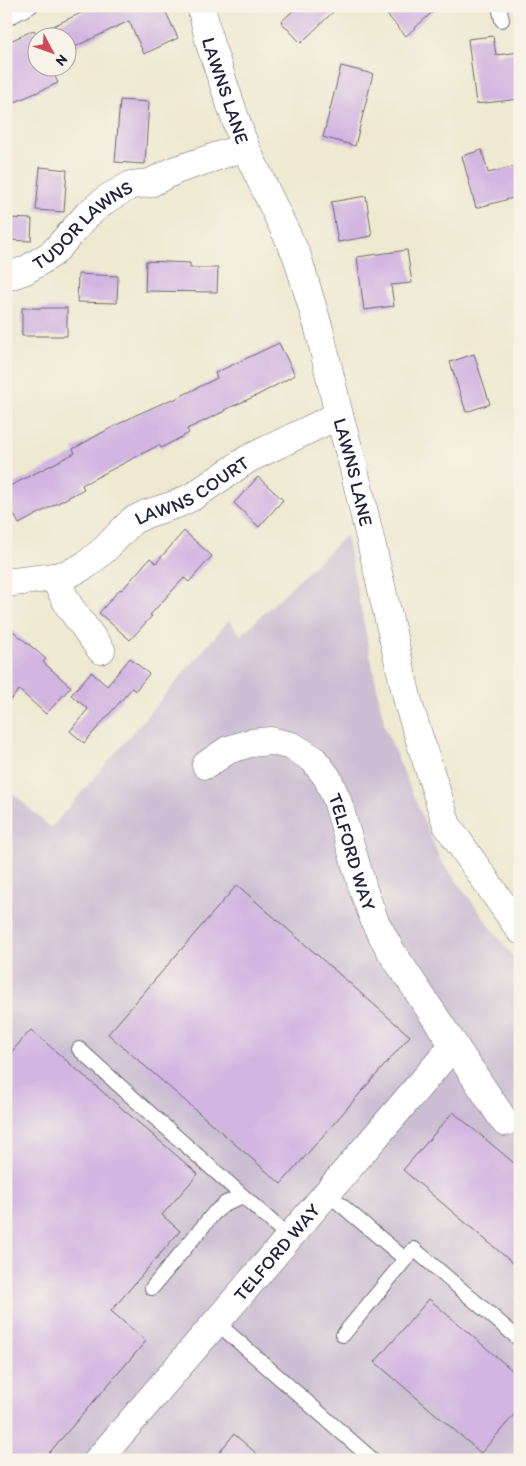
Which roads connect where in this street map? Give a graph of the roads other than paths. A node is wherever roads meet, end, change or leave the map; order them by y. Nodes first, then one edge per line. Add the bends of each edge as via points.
1 (31, 6) edge
2 (201, 6) edge
3 (6, 18) edge
4 (244, 147) junction
5 (6, 277) edge
6 (339, 414) junction
7 (54, 578) junction
8 (6, 583) edge
9 (101, 650) dead end
10 (206, 765) dead end
11 (520, 930) edge
12 (454, 1045) junction
13 (79, 1049) dead end
14 (505, 1122) dead end
15 (327, 1193) junction
16 (243, 1196) junction
17 (289, 1237) junction
18 (405, 1259) junction
19 (152, 1288) dead end
20 (216, 1322) junction
21 (344, 1334) dead end
22 (520, 1340) edge
23 (98, 1460) edge
24 (373, 1460) edge

1 - 3 lane
2 - 4 street, LAWNS LANE
4 - 5 street, TUDOR LAWNS via 150,182 131,185 88,214 53,253 26,270
4 - 6 street, LAWNS LANE via 297,256 319,329
6 - 7 street, LAWNS COURT via 248,459 192,497 132,521 86,565
6 - 11 street, LAWNS LANE via 409,706 447,825
7 - 8 street, LAWNS COURT
7 - 9 street via 69,606
10 - 12 street, TELFORD WAY via 228,750 271,742 292,746 313,759 328,777 337,800 375,922
12 - 14 street, TELFORD WAY
12 - 15 street, TELFORD WAY
13 - 16 lane
15 - 17 street, TELFORD WAY
15 - 18 lane
16 - 17 lane
16 - 19 lane via 226,1203 214,1213
17 - 20 street, TELFORD WAY
18 - 21 lane
18 - 22 lane via 414,1249
20 - 23 street, TELFORD WAY
20 - 24 lane

